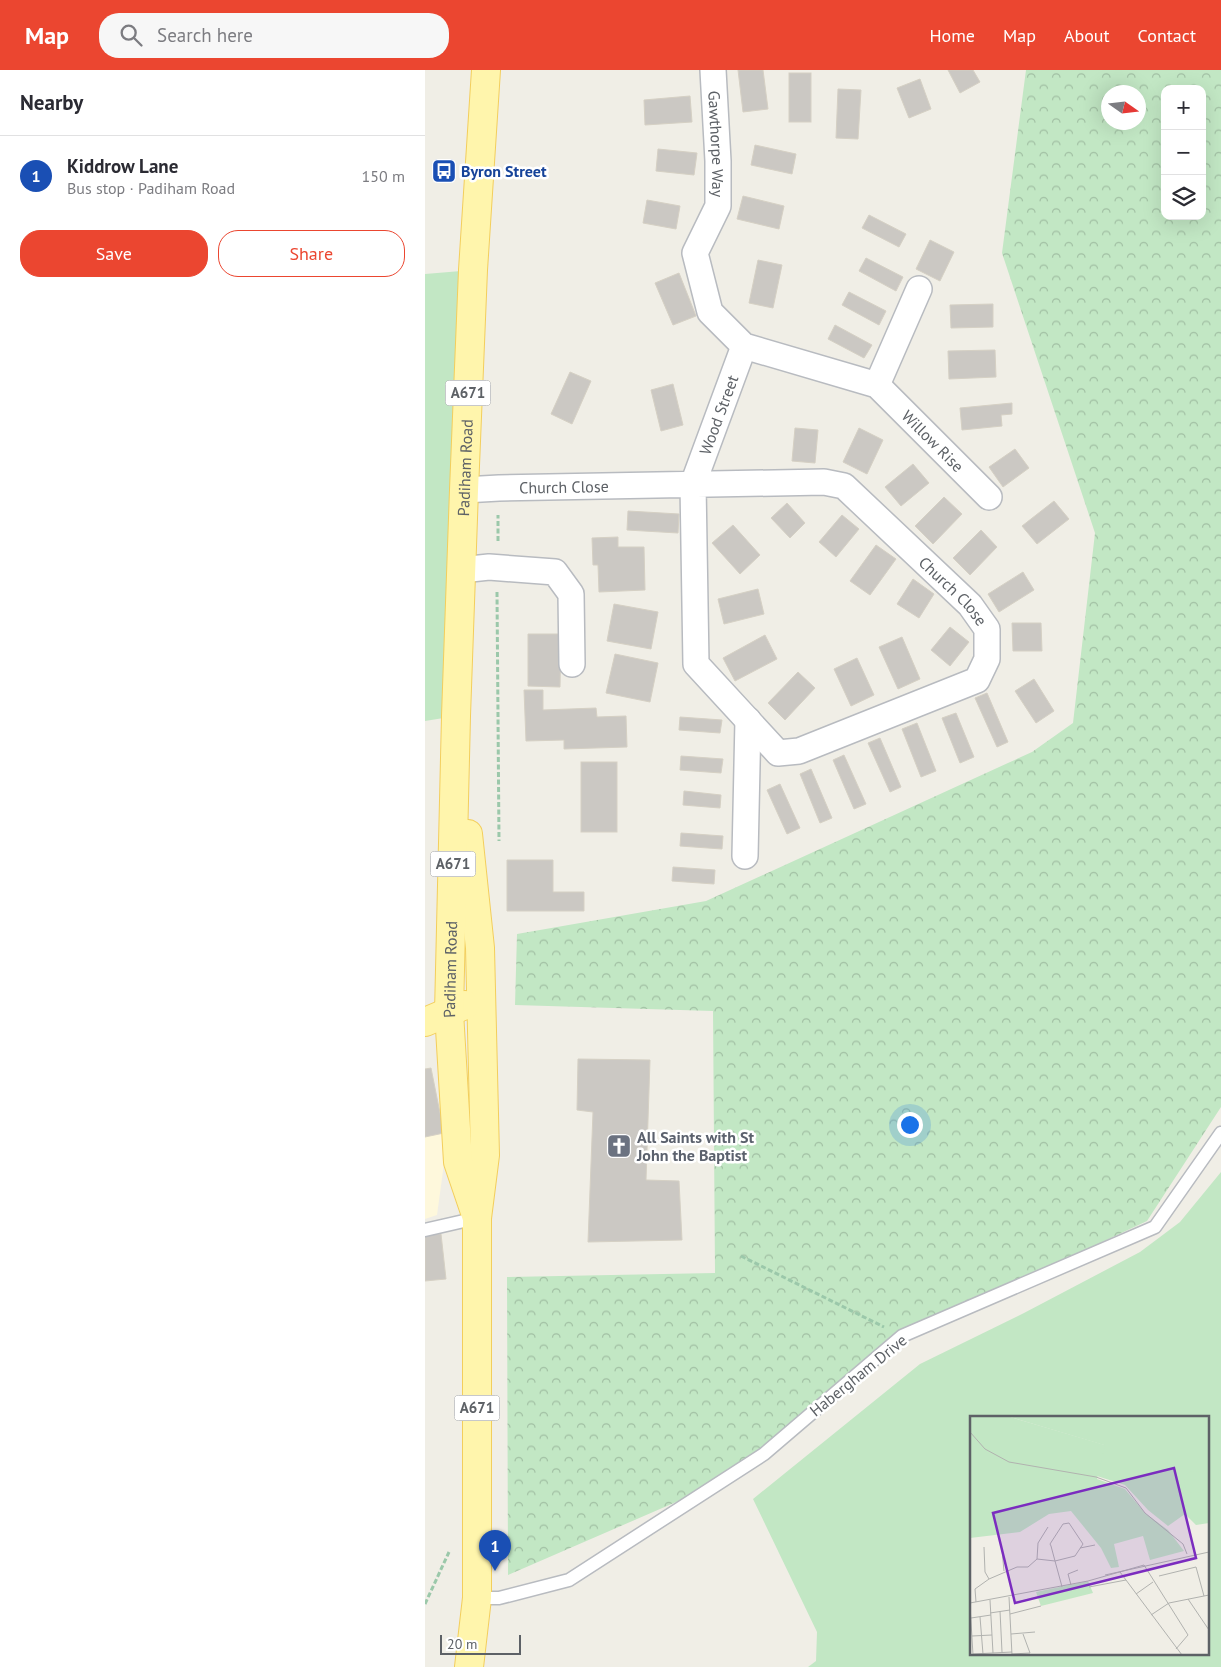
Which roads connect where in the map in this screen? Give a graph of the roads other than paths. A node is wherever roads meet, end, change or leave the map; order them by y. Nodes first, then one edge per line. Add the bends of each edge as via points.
1 (486, 70) edge
2 (713, 70) edge
3 (919, 289) dead end
4 (743, 346) junction
5 (877, 386) junction
6 (693, 484) junction
7 (465, 490) junction
8 (989, 497) dead end
9 (461, 570) junction
10 (572, 664) dead end
11 (456, 716) junction
12 (747, 720) junction
13 (745, 856) dead end
14 (481, 999) junction
15 (437, 1017) edge
16 (1221, 1133) edge
17 (477, 1218) junction
18 (425, 1230) edge
19 (477, 1598) junction
20 (469, 1667) edge

1 - 7 main road, Padiham Road / A671 via 473,270
2 - 4 street, Gawthorpe Way via 718,206 695,253 710,312
3 - 5 street
4 - 5 street, Willow Rise
4 - 6 street, Wood Street
5 - 8 street, Willow Rise
6 - 7 street, Church Close
6 - 12 street, Church Close via 697,664
6 - 12 street, Church Close via 824,482 844,486 970,605 987,629 987,659 977,680 799,751 778,753
7 - 9 main road, Padiham Road / A671
9 - 10 street via 489,567 555,572 571,594
9 - 11 main road, Padiham Road / A671
11 - 14 main road, Padiham Road / A671 via 480,948
11 - 15 main road, Padiham Road / A671
12 - 13 street
14 - 15 main road
14 - 17 main road, Padiham Road / A671 via 485,1155
15 - 17 main road, Padiham Road / A671 via 458,1162
16 - 19 lane, Habergham Drive via 1155,1226 902,1336 764,1454 569,1580 499,1598
17 - 18 lane
17 - 19 main road, Padiham Road / A671
19 - 20 main road, Padiham Road / A671

